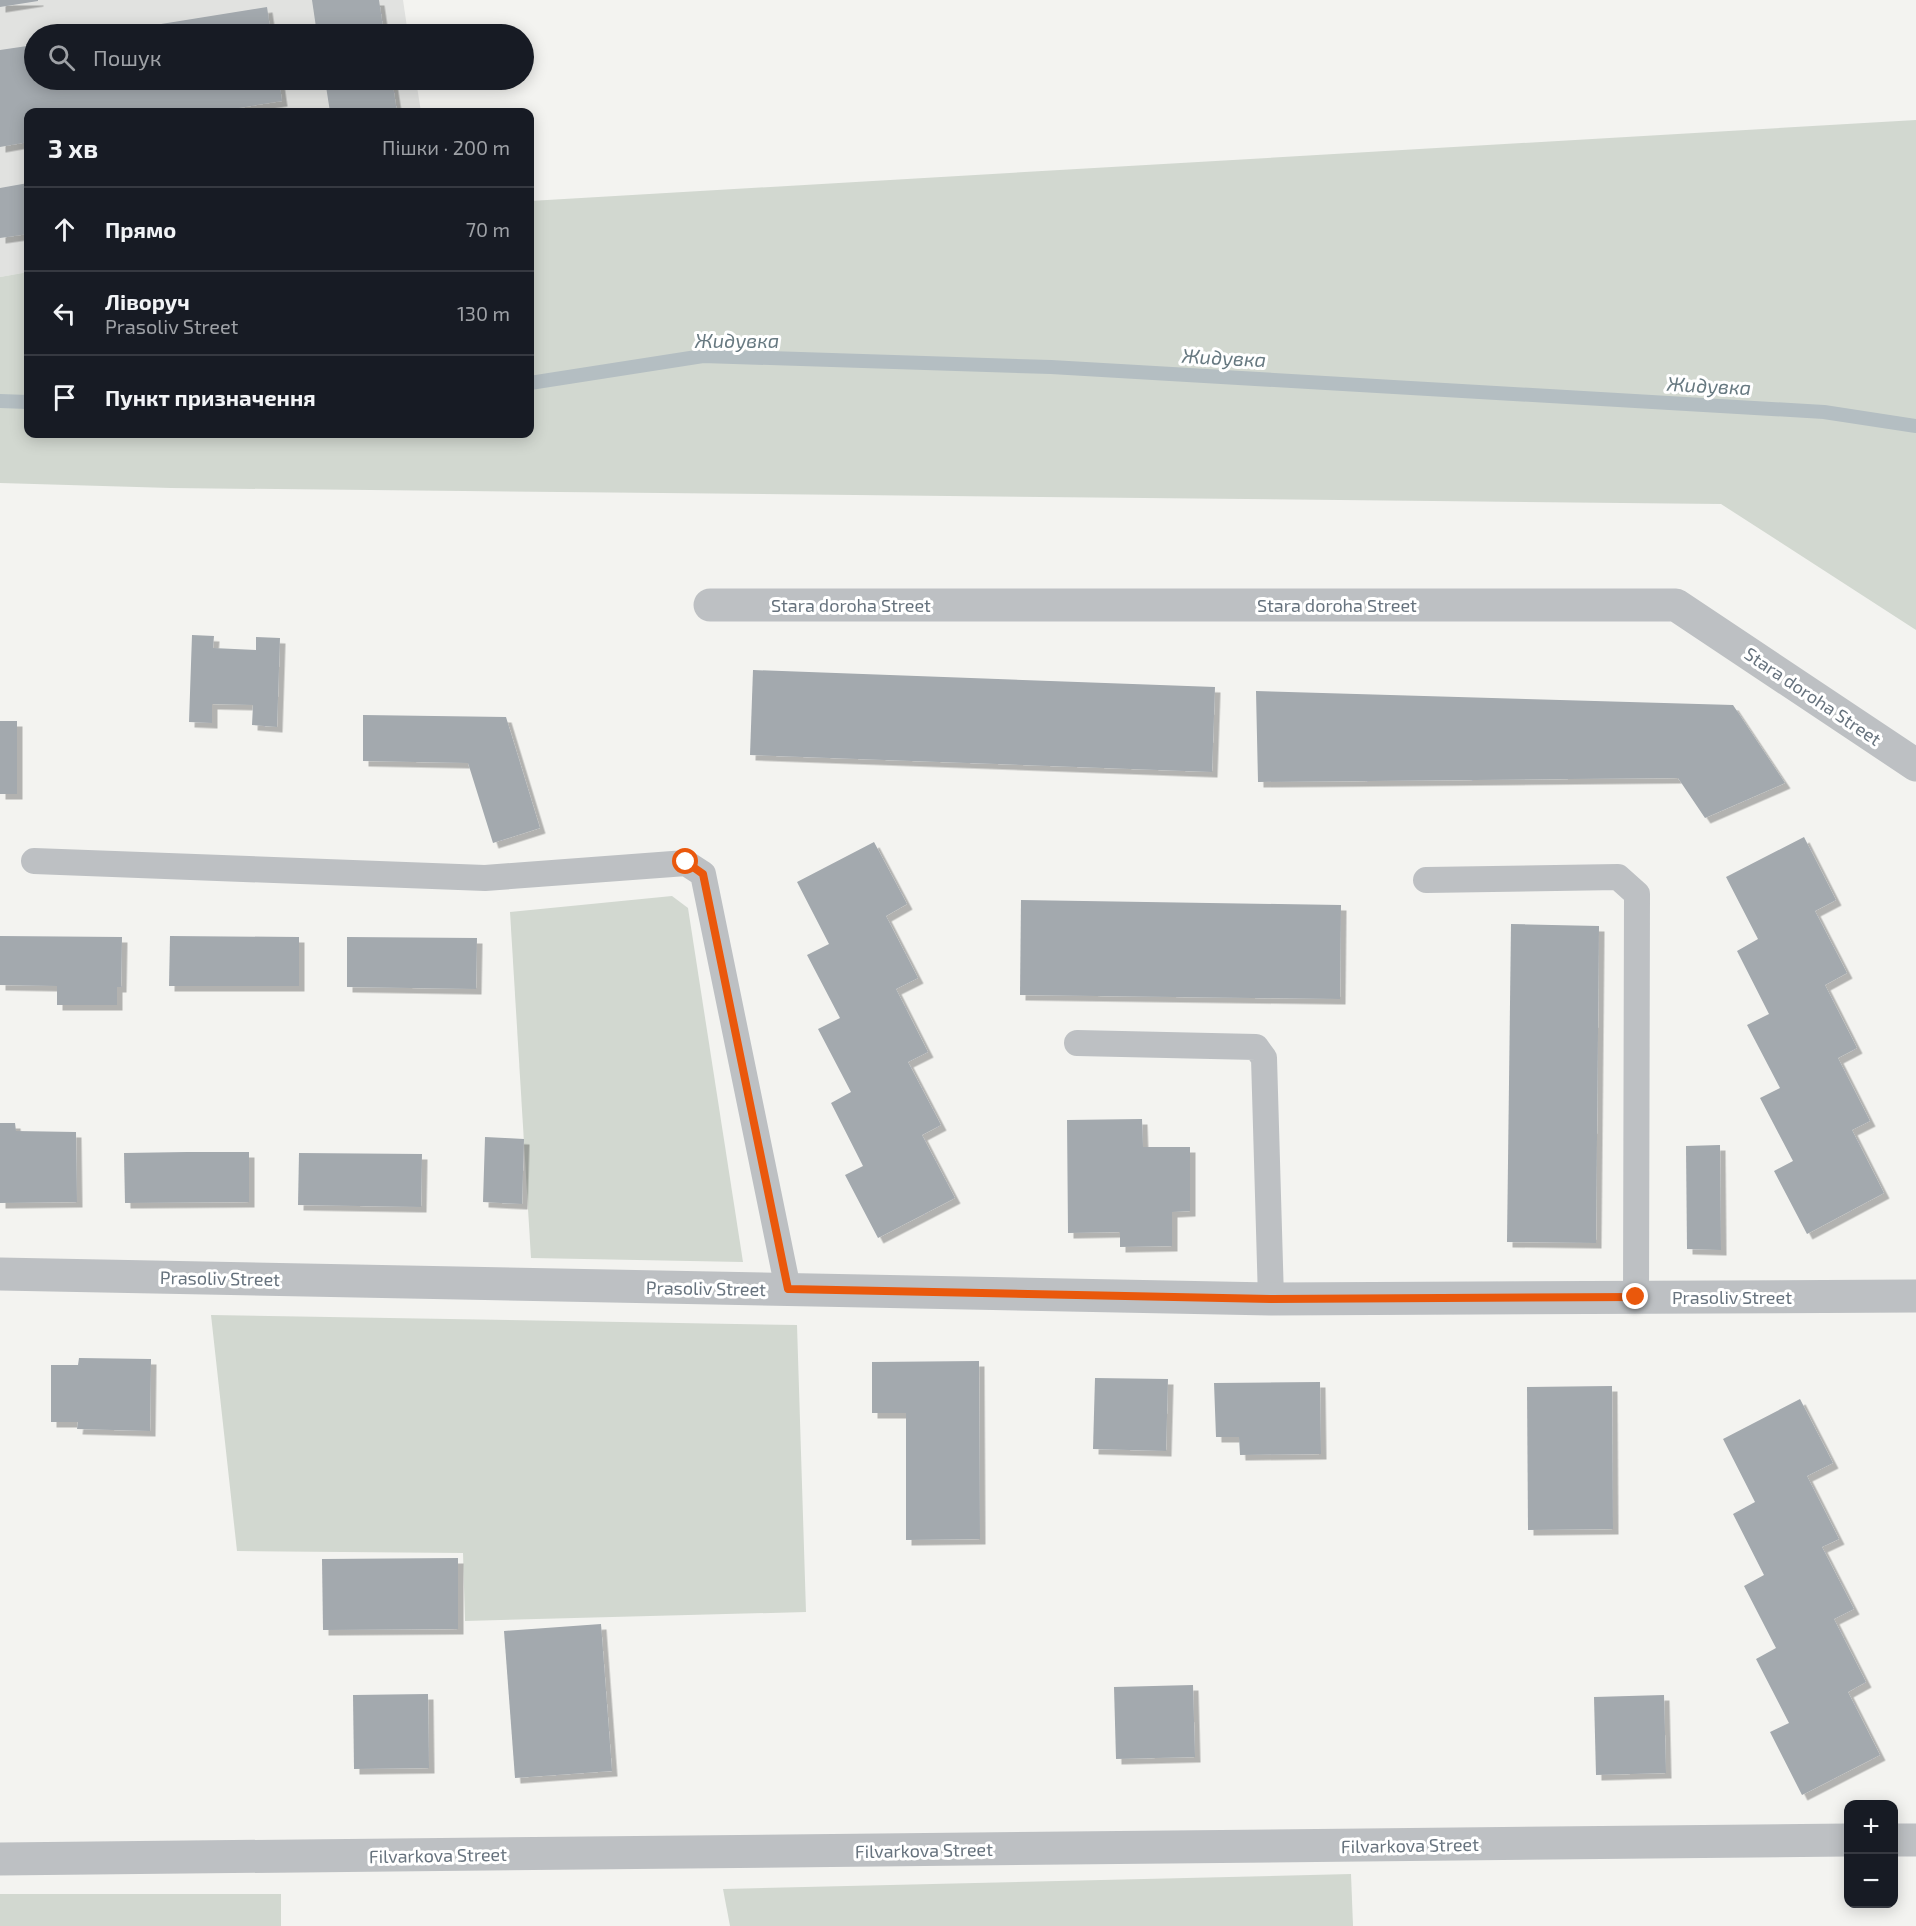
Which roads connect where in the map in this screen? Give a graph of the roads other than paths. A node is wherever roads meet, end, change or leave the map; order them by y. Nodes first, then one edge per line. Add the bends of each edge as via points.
1 (710, 605) dead end
2 (1916, 765) edge
3 (34, 861) dead end
4 (1426, 880) dead end
5 (1077, 1043) dead end
6 (0, 1274) edge
7 (788, 1289) junction
8 (1916, 1296) edge
9 (1636, 1297) junction
10 (1271, 1299) junction
11 (1844, 1840) edge
12 (1898, 1840) edge
13 (1916, 1840) edge
14 (0, 1859) edge

1 - 2 street, Stara doroha Street via 1677,605
3 - 7 lane via 485,878 686,862 703,874
4 - 9 lane via 1618,877 1637,894
5 - 10 lane via 1256,1047 1264,1058
6 - 7 street, Prasoliv Street
7 - 10 street, Prasoliv Street
8 - 9 street, Prasoliv Street
9 - 10 street, Prasoliv Street
11 - 14 street, Filvarkova Street
12 - 13 street

